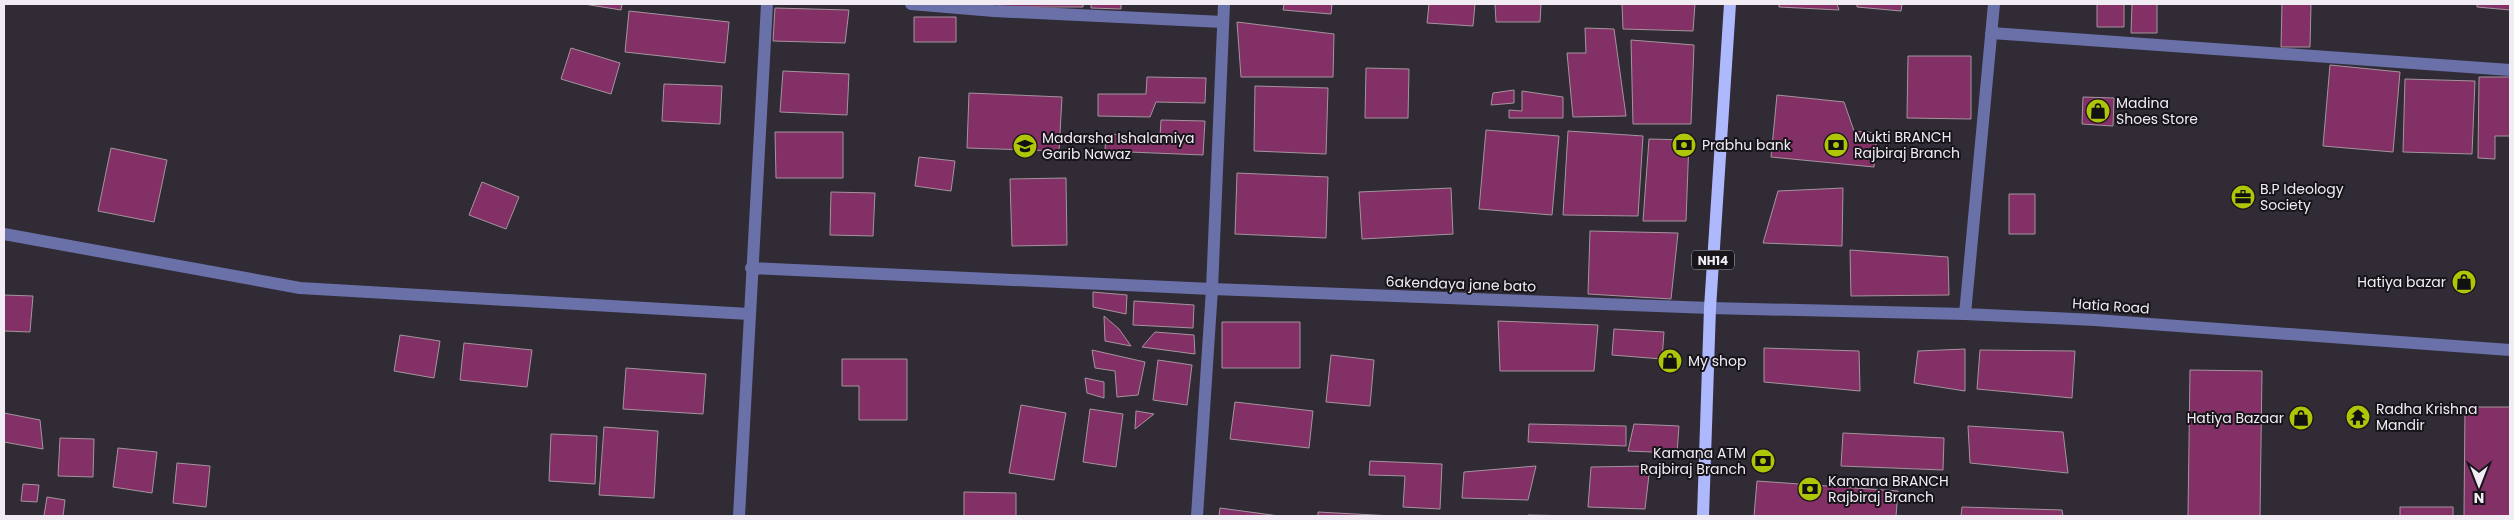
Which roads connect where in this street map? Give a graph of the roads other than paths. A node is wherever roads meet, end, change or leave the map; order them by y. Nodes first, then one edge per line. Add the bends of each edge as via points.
1 (767, 4) edge
2 (911, 4) edge
3 (1224, 4) edge
4 (1730, 4) edge
5 (1994, 4) edge
6 (1223, 22) junction
7 (1991, 33) junction
8 (2510, 70) edge
9 (4, 234) edge
10 (751, 268) junction
11 (1212, 289) junction
12 (1710, 308) junction
13 (749, 314) junction
14 (1965, 314) junction
15 (2510, 350) edge
16 (739, 516) edge
17 (1197, 516) edge
18 (1703, 516) edge

1 - 10 street
2 - 6 street
3 - 6 street
4 - 12 main road, NH14
5 - 7 street
6 - 11 street
7 - 8 street
7 - 14 street
9 - 13 street via 300,288
10 - 11 street, 6akendaya jane bato
10 - 13 street
11 - 12 street, 6akendaya jane bato
11 - 17 street
12 - 14 street, Hatia Road
12 - 18 main road, NH14
13 - 16 street
14 - 15 street, Hatia Road via 2095,320

